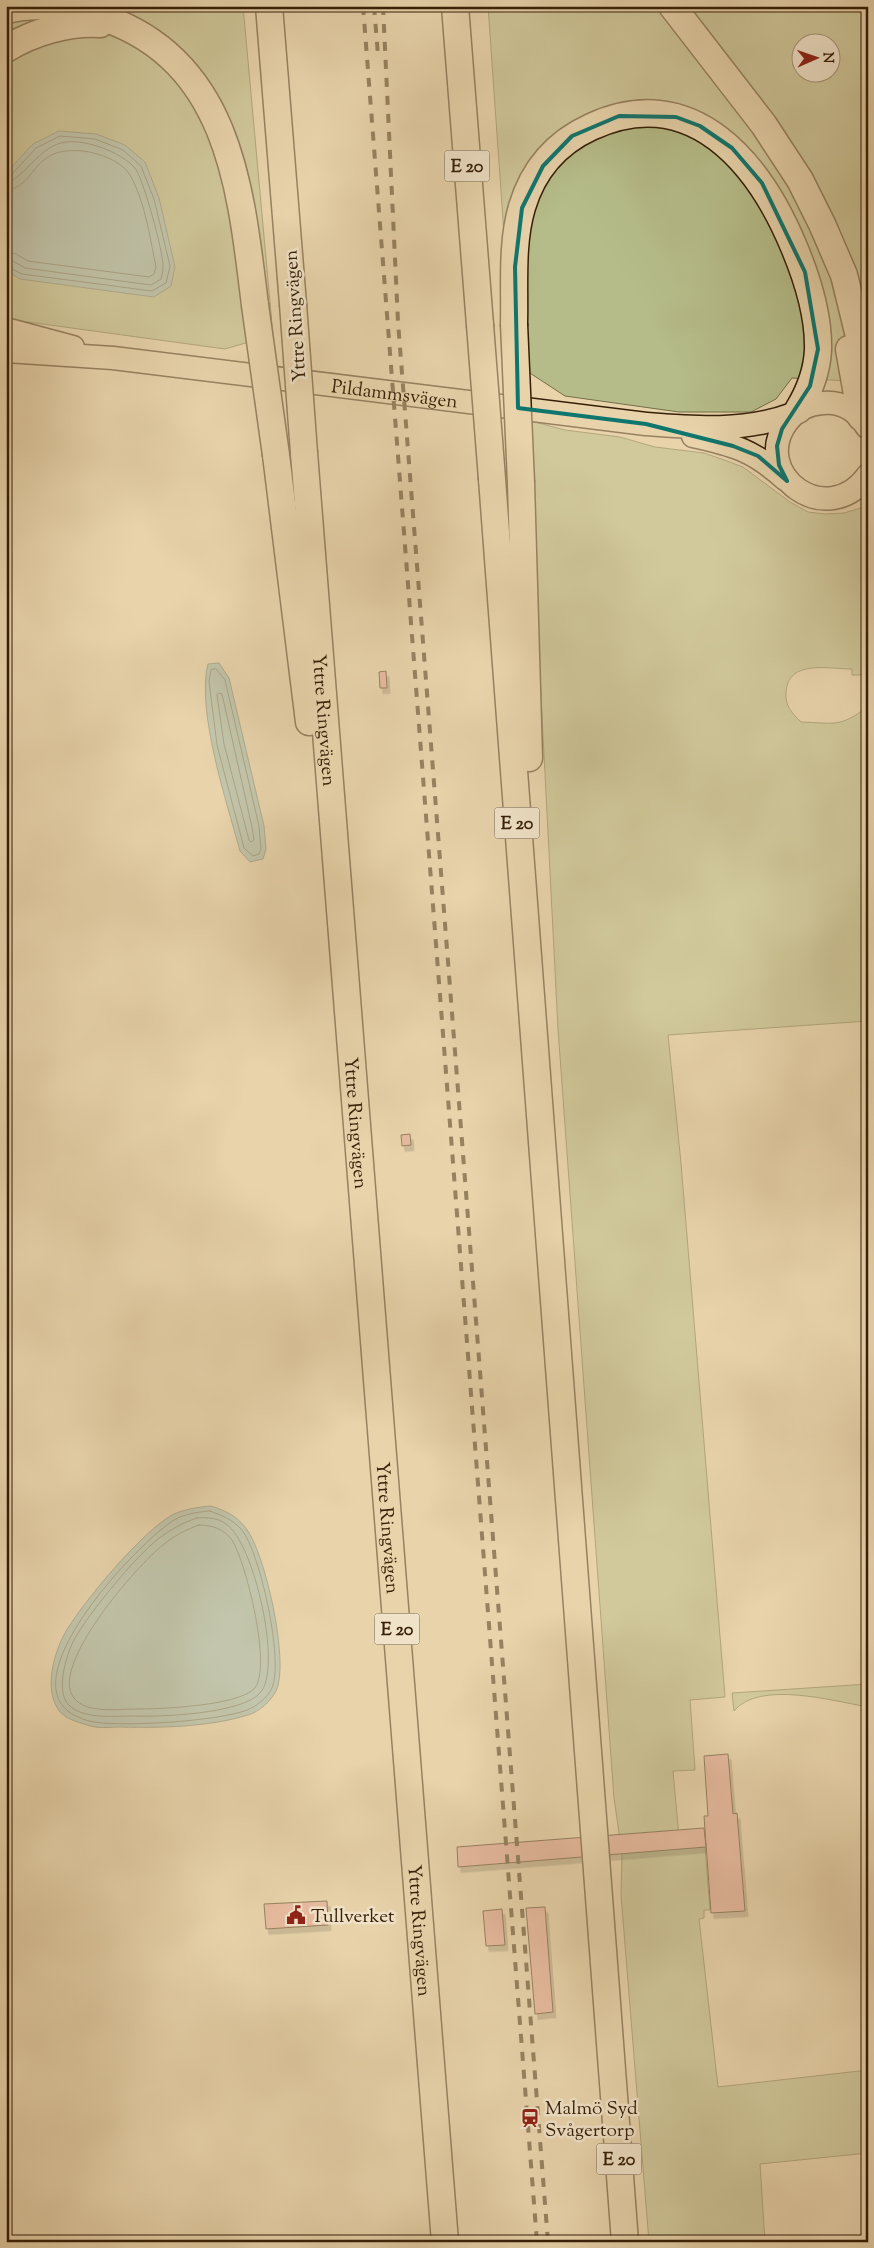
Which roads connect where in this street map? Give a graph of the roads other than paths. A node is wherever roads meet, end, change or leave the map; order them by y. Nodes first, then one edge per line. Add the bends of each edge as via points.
1 (269, 6) edge
2 (455, 6) edge
3 (672, 6) edge
4 (6, 10) edge
5 (126, 26) junction
6 (6, 49) edge
7 (822, 224) junction
8 (6, 329) edge
9 (6, 338) edge
10 (6, 351) edge
11 (91, 352) junction
12 (113, 358) junction
13 (868, 373) edge
14 (796, 412) junction
15 (864, 422) edge
16 (646, 424) junction
17 (866, 480) edge
18 (788, 481) junction
19 (350, 1015) junction
20 (543, 1166) junction
21 (612, 2076) junction
22 (445, 2242) edge
23 (625, 2242) edge
24 (638, 2242) edge

1 - 19 highway, Yttre Ringvägen / E 20, bridge
2 - 20 highway, E 20, bridge
3 - 7 highway via 764,126 800,180
4 - 5 highway via 28,6 76,10
5 - 6 highway via 96,24 52,29
5 - 19 highway, bridge via 151,40 195,83 212,111 238,189
7 - 13 highway via 844,275
7 - 15 highway via 837,277 851,367
8 - 11 main road
9 - 11 main road, Pildammsvägen
10 - 12 main road, Pildammsvägen
11 - 12 main road, Pildammsvägen
12 - 16 main road, Pildammsvägen
14 - 15 main road, Pildammsvägen via 814,403 831,402 848,407
14 - 16 main road, Pildammsvägen via 749,426 705,428
14 - 18 main road via 782,429 777,446 779,465
14 - 20 highway, bridge via 810,386 818,349 805,272 784,221 762,183 732,148 700,126 676,117 649,114 619,116 572,136 554,150 530,186 522,208 516,244 514,324
16 - 18 main road, Pildammsvägen via 733,446 758,456
17 - 18 main road, Pildammsvägen via 848,494 832,499 815,498 800,492
19 - 22 highway, Yttre Ringvägen / E 20
20 - 21 highway, E 20
21 - 23 highway, E 20
21 - 24 highway

